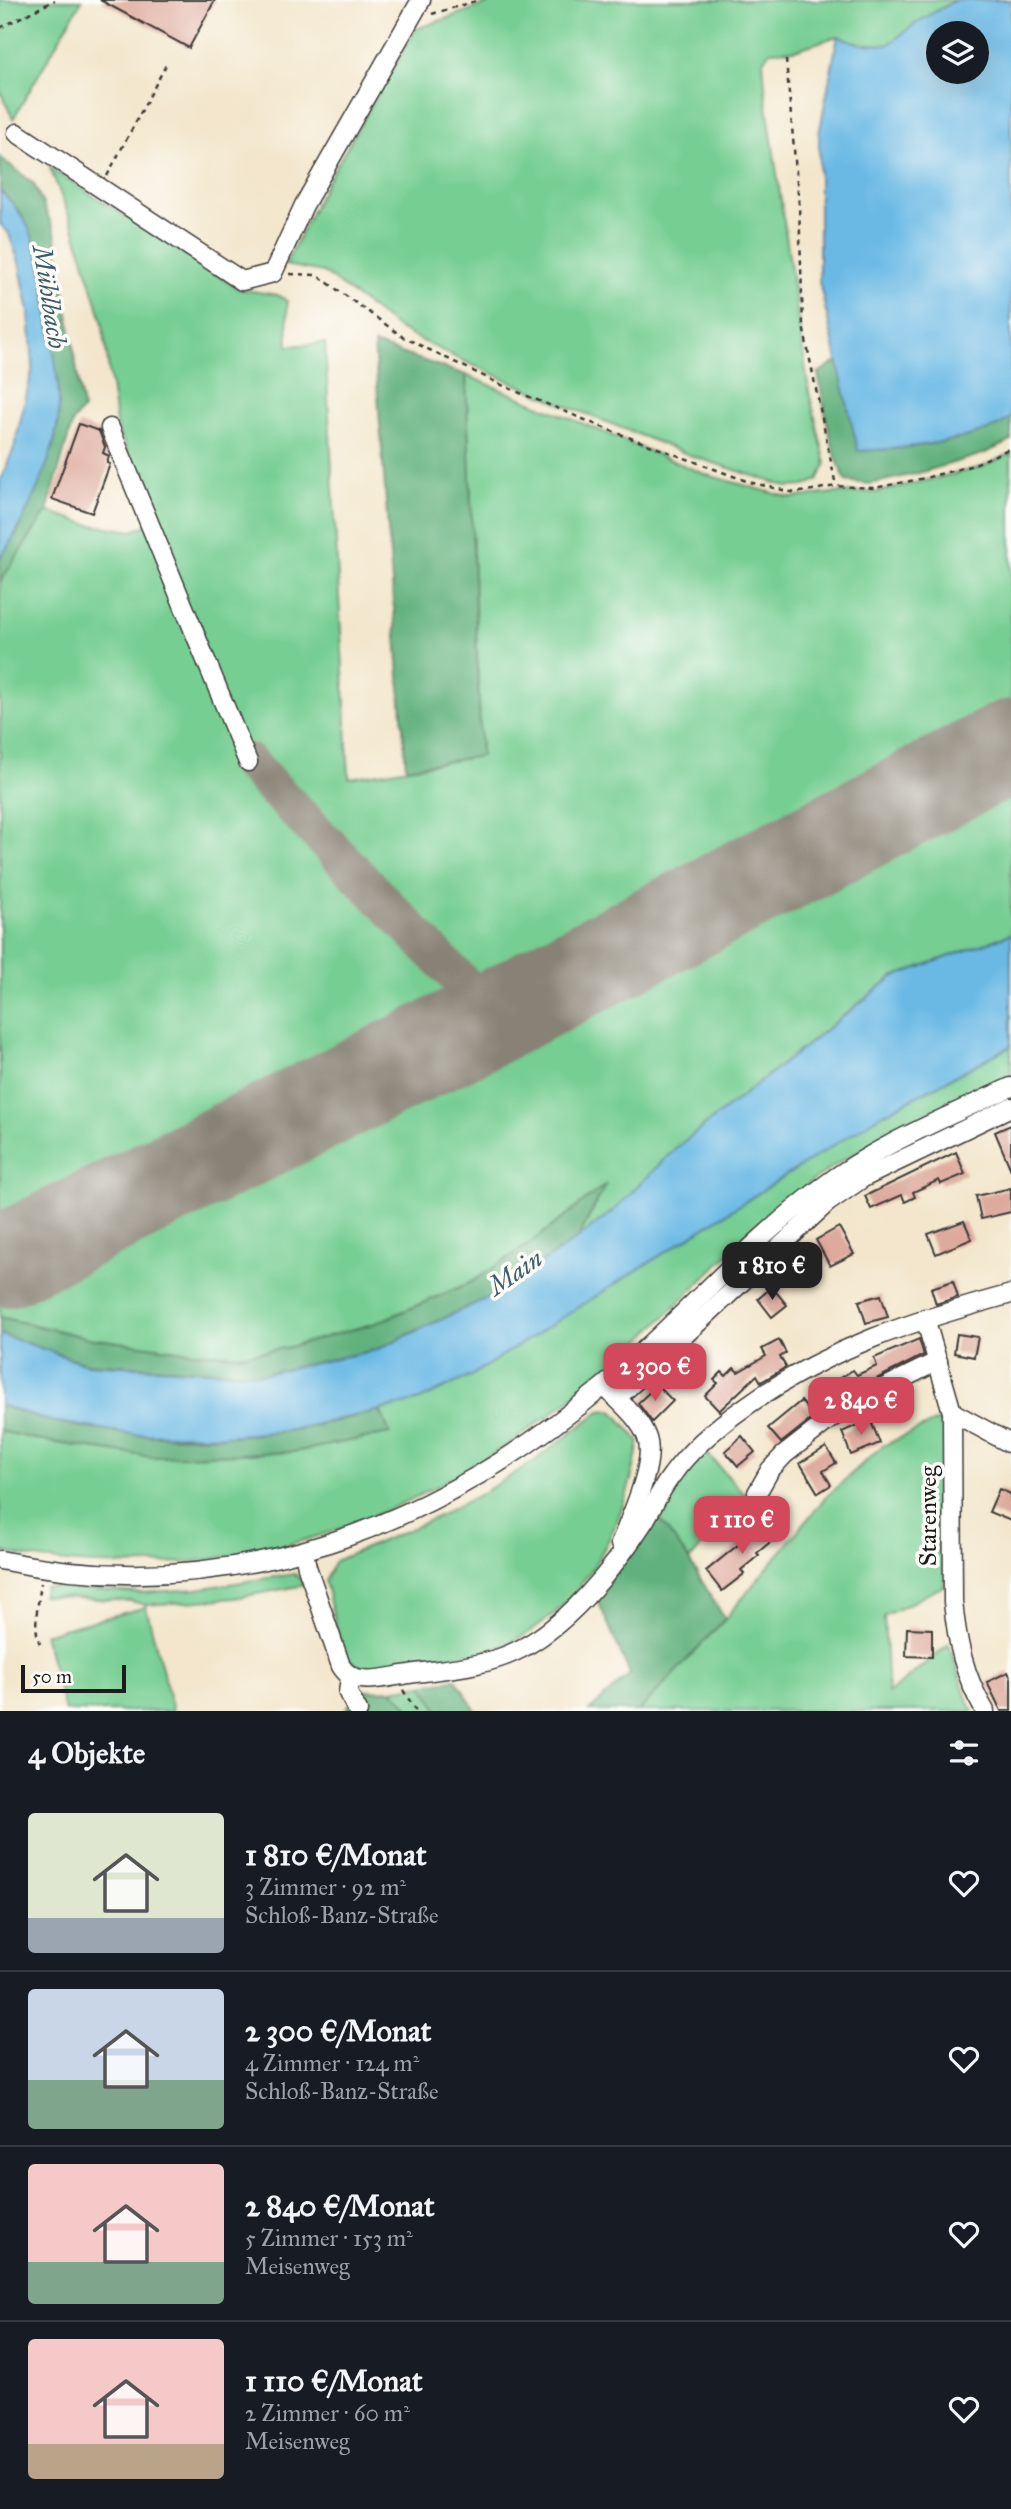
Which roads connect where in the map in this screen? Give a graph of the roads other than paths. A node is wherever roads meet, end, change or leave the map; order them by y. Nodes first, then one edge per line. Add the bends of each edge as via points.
1 (426, 7) edge
2 (17, 134) dead end
3 (110, 428) dead end
4 (248, 762) dead end
5 (1011, 1087) edge
6 (1011, 1107) edge
7 (1011, 1294) edge
8 (925, 1318) junction
9 (938, 1361) junction
10 (611, 1392) junction
11 (952, 1412) junction
12 (1011, 1444) edge
13 (757, 1493) dead end
14 (304, 1552) junction
15 (0, 1560) edge
16 (614, 1562) junction
17 (351, 1677) junction
18 (358, 1711) edge
19 (985, 1711) edge

1 - 2 street via 304,205 273,273 242,281
3 - 4 street
5 - 10 street via 890,1146 822,1187 783,1219
6 - 10 street via 863,1178 827,1203
7 - 8 street
8 - 9 street, Starenweg
8 - 16 street via 841,1351 720,1425 671,1475
9 - 11 street, Starenweg
9 - 13 street via 851,1404 784,1454
10 - 14 street via 480,1476 383,1524
10 - 16 street via 646,1434 649,1448 639,1493
11 - 12 street
11 - 19 street, Starenweg via 953,1602 964,1669
14 - 15 street via 155,1575 107,1574
14 - 17 street via 341,1665
16 - 17 street via 561,1621 511,1654 396,1676
17 - 18 street via 348,1693

